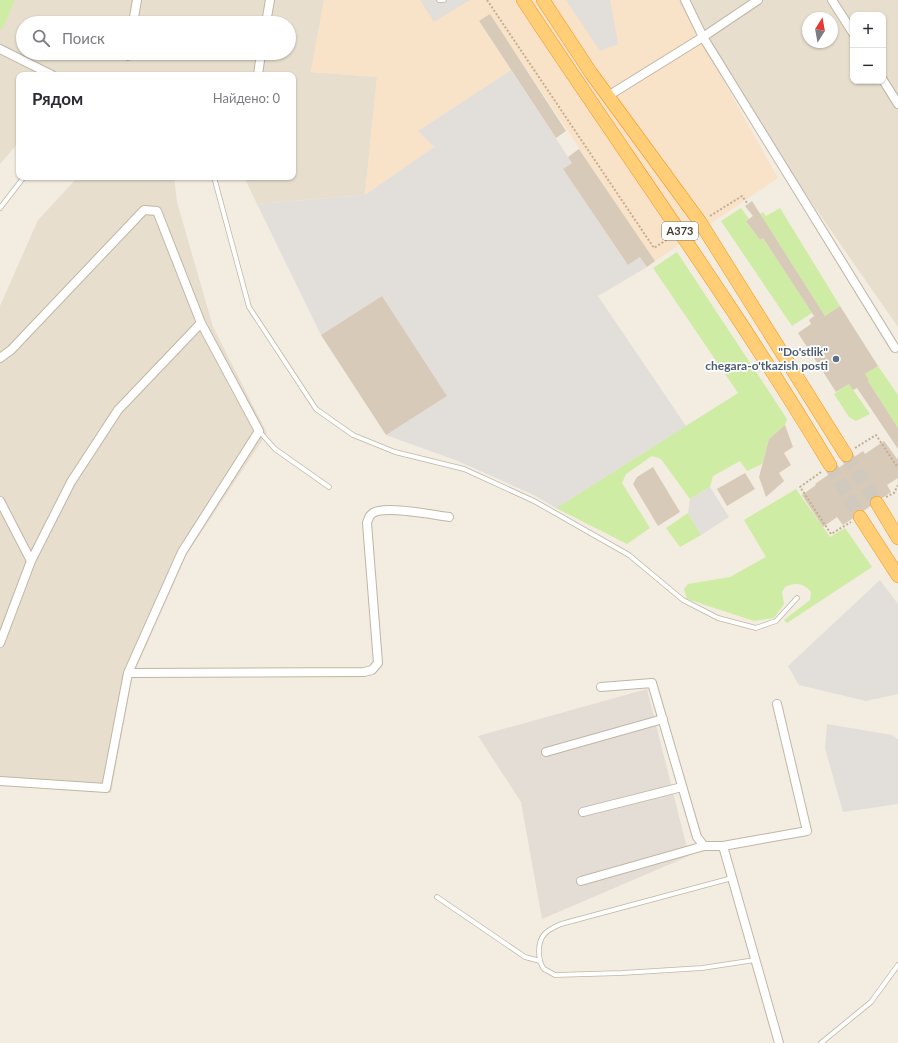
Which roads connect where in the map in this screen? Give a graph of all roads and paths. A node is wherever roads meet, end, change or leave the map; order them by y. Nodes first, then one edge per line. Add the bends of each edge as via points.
1 (137, 0) edge
2 (270, 0) edge
3 (439, 0) edge
4 (444, 0) edge
5 (487, 0) edge
6 (523, 0) edge
7 (543, 0) edge
8 (684, 0) edge
9 (758, 0) edge
10 (832, 0) edge
11 (134, 16) edge
12 (267, 16) edge
13 (850, 28) edge
14 (703, 37) junction
15 (0, 49) edge
16 (16, 57) edge
17 (22, 60) edge
18 (260, 60) edge
19 (46, 72) edge
20 (258, 72) edge
21 (886, 84) edge
22 (608, 96) junction
23 (898, 104) edge
24 (22, 180) edge
25 (215, 180) edge
26 (747, 203) dead end
27 (0, 208) edge
28 (700, 222) junction
29 (680, 231) junction
30 (201, 323) junction
31 (895, 348) dead end
32 (0, 358) edge
33 (259, 431) junction
34 (846, 454) joint
35 (830, 465) joint
36 (898, 468) edge
37 (898, 485) edge
38 (328, 487) dead end
39 (0, 501) edge
40 (877, 503) joint
41 (449, 517) dead end
42 (860, 517) joint
43 (898, 538) edge
44 (31, 561) junction
45 (895, 571) edge
46 (797, 598) dead end
47 (0, 644) edge
48 (128, 673) junction
49 (601, 687) dead end
50 (777, 704) dead end
51 (663, 719) junction
52 (546, 752) dead end
53 (0, 781) edge
54 (682, 787) junction
55 (583, 812) dead end
56 (704, 846) junction
57 (723, 846) junction
58 (732, 878) junction
59 (581, 882) dead end
60 (437, 897) dead end
61 (755, 960) junction
62 (540, 961) junction
63 (898, 965) edge
64 (779, 1043) edge
65 (821, 1043) edge

1 - 11 street
2 - 12 street
3 - 4 lane
5 - 29 path via 654,248
6 - 29 highway, A373
7 - 22 highway, A373
8 - 14 street
9 - 14 street
10 - 13 street
14 - 22 street
14 - 31 street
15 - 16 street
17 - 19 street
18 - 20 street
21 - 23 street
22 - 28 highway, A373
24 - 27 lane
25 - 46 lane via 249,307 316,409 352,435 394,452 464,469 534,501 629,555 683,600 718,618 756,628 776,621
26 - 28 path via 742,196
28 - 34 highway, A373
29 - 35 highway, A373
30 - 32 street via 157,211 144,210 11,350
30 - 33 street
30 - 44 street via 118,410 71,482
33 - 38 lane via 275,449
33 - 48 street via 182,552
34 - 36 path via 876,434
35 - 42 path via 800,487 831,534
37 - 40 path via 894,493
39 - 44 street
40 - 43 highway
41 - 48 street via 382,510 369,516 367,524 378,664 372,670
42 - 45 highway
44 - 47 street
48 - 53 street via 106,788
49 - 51 street via 652,683
50 - 57 street via 807,831
51 - 52 street
51 - 54 street
54 - 55 street
54 - 56 street via 697,837
56 - 57 street
56 - 59 street
57 - 58 street
58 - 61 street
58 - 62 lane via 547,930 539,940
60 - 62 lane via 525,957
61 - 62 lane via 702,968 555,975 544,969
61 - 64 street
63 - 65 lane via 871,1002

